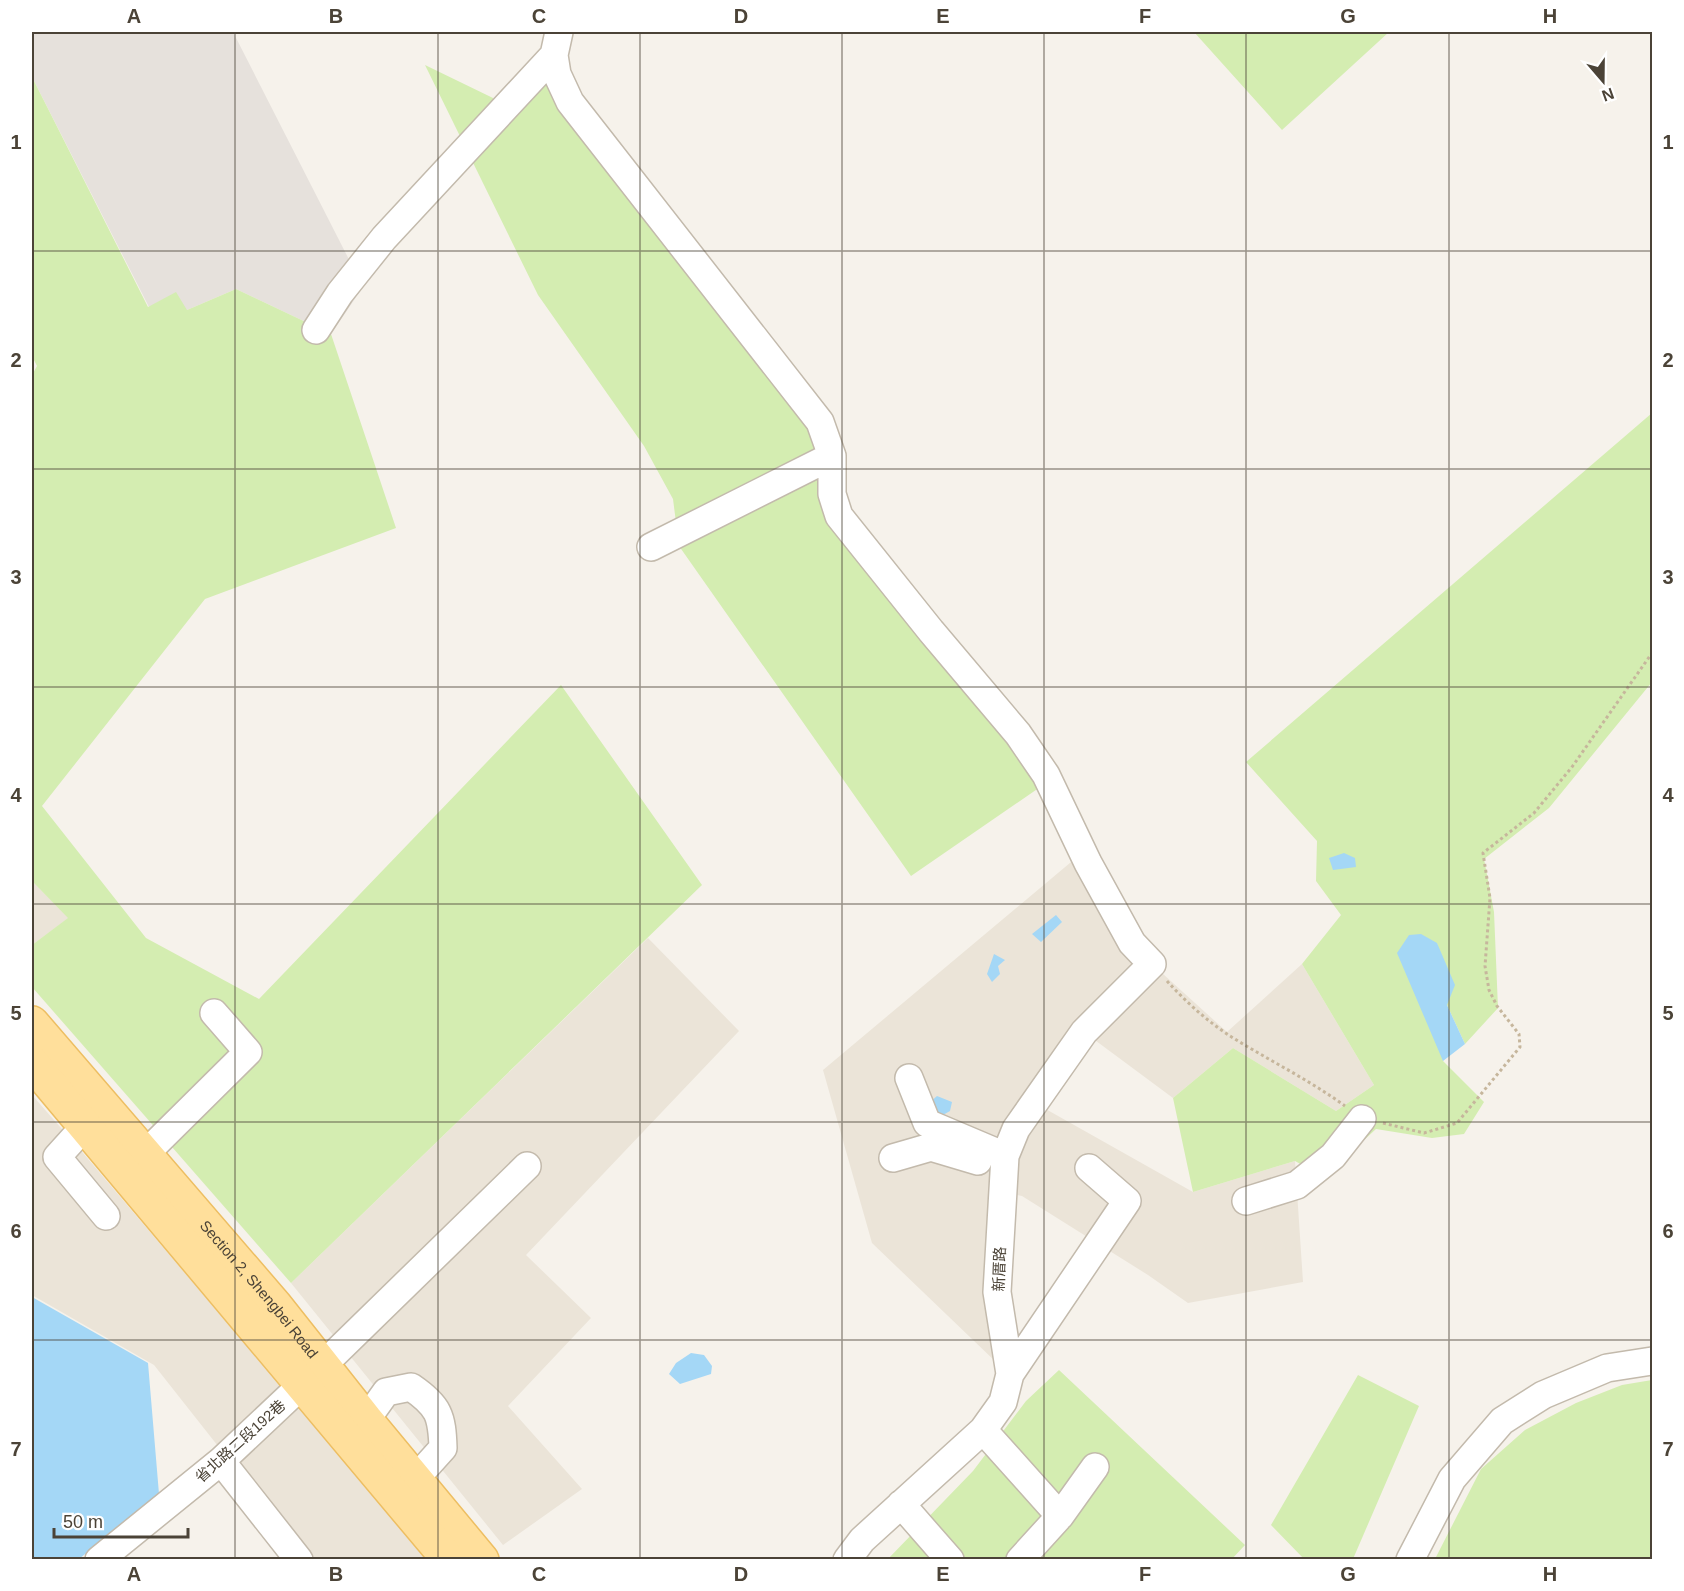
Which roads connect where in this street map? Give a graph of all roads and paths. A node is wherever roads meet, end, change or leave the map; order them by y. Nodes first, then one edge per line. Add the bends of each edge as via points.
1 (556, 43) edge
2 (316, 330) dead end
3 (832, 456) junction
4 (651, 547) dead end
5 (1653, 653) edge
6 (1152, 964) junction
7 (214, 1013) dead end
8 (32, 1023) edge
9 (32, 1063) edge
10 (909, 1078) dead end
11 (1362, 1119) junction
12 (85, 1126) junction
13 (145, 1154) junction
14 (893, 1158) dead end
15 (1004, 1163) junction
16 (527, 1166) dead end
17 (1089, 1168) dead end
18 (1246, 1202) dead end
19 (106, 1216) dead end
20 (1653, 1361) edge
21 (1010, 1374) junction
22 (313, 1376) junction
23 (366, 1420) junction
24 (983, 1430) junction
25 (221, 1461) junction
26 (1095, 1467) dead end
27 (416, 1479) junction
28 (901, 1503) junction
29 (1060, 1516) junction
30 (442, 1557) edge
31 (99, 1560) edge
32 (299, 1560) edge
33 (482, 1560) edge
34 (847, 1560) edge
35 (950, 1560) edge
36 (1020, 1560) edge
37 (1410, 1560) edge

1 - 2 street via 384,238
1 - 3 street via 557,74 570,102 820,422
3 - 4 street
3 - 6 street via 832,494 839,516 1018,734 1046,775 1088,864 1132,943
5 - 11 path via 1572,767 1534,813 1484,853 1490,898 1485,966 1489,990 1519,1034 1520,1047 1457,1123 1424,1133
6 - 11 path via 1181,996 1228,1035 1320,1088
6 - 15 street, 新厝路 via 1083,1032 1016,1129
7 - 13 street via 248,1052
8 - 13 main road, Section 2, Shengbei Road
9 - 12 main road, Section 2, Shengbei Road
10 - 15 street via 927,1124
11 - 18 street via 1333,1156 1297,1185
12 - 19 street via 57,1157
12 - 22 main road, Section 2, Shengbei Road
13 - 22 main road, Section 2, Shengbei Road via 275,1305
14 - 15 street via 931,1147
15 - 21 street, 新厝路 via 997,1292
16 - 22 street, 省北路二段192巷
17 - 21 street via 1127,1201
20 - 37 street via 1607,1368 1543,1395 1502,1421 1452,1479
21 - 24 street, 新厝路 via 1003,1402
22 - 23 main road, Section 2, Shengbei Road
22 - 25 street, 省北路二段192巷
22 - 30 main road, Section 2, Shengbei Road
23 - 27 main road, Section 2, Shengbei Road
23 - 27 street via 386,1392 411,1387 429,1399 442,1423 443,1448
24 - 28 street, 新厝路
24 - 29 street
25 - 31 street, 省北路二段192巷
25 - 32 street
26 - 29 street
27 - 33 main road, Section 2, Shengbei Road
28 - 34 street, 新厝路
28 - 35 street
29 - 36 street

